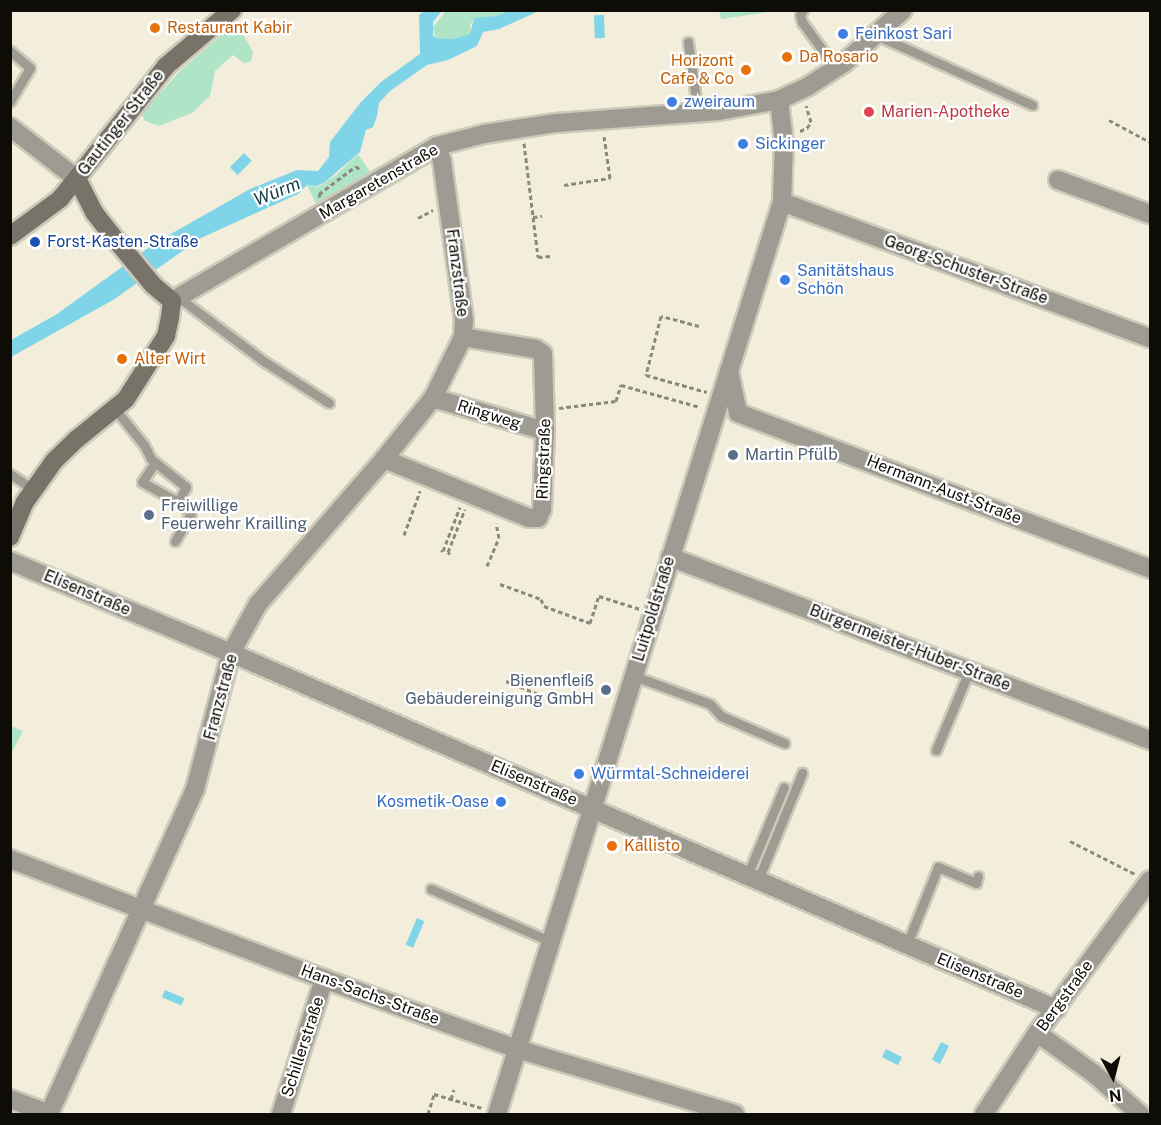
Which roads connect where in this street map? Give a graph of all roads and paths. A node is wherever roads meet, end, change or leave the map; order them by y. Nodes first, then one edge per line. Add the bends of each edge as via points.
1 (803, 10) edge
2 (903, 10) edge
3 (227, 12) edge
4 (878, 36) junction
5 (688, 42) dead end
6 (10, 51) edge
7 (836, 69) junction
8 (807, 87) junction
9 (779, 100) junction
10 (10, 101) edge
11 (1032, 105) dead end
12 (698, 113) junction
13 (602, 120) junction
14 (1109, 120) dead end
15 (10, 127) edge
16 (522, 128) junction
17 (1150, 142) edge
18 (784, 143) junction
19 (437, 146) junction
20 (363, 173) dead end
21 (77, 179) junction
22 (1058, 180) dead end
23 (564, 185) dead end
24 (321, 199) dead end
25 (782, 202) junction
26 (1150, 214) edge
27 (542, 216) dead end
28 (533, 217) junction
29 (10, 236) edge
30 (551, 255) dead end
31 (175, 299) junction
32 (699, 326) dead end
33 (463, 337) junction
34 (1150, 338) edge
35 (729, 370) junction
36 (433, 398) junction
37 (719, 400) junction
38 (329, 403) dead end
39 (115, 409) junction
40 (546, 410) junction
41 (738, 413) junction
42 (711, 425) junction
43 (545, 431) junction
44 (384, 459) junction
45 (155, 463) junction
46 (10, 474) edge
47 (425, 477) junction
48 (33, 489) junction
49 (468, 493) junction
50 (178, 502) junction
51 (496, 524) dead end
52 (404, 534) dead end
53 (10, 537) edge
54 (175, 541) dead end
55 (441, 550) dead end
56 (450, 554) dead end
57 (670, 557) junction
58 (10, 561) edge
59 (488, 566) dead end
60 (1150, 569) edge
61 (500, 584) dead end
62 (653, 614) junction
63 (231, 653) junction
64 (969, 671) junction
65 (634, 676) junction
66 (506, 681) dead end
67 (542, 695) dead end
68 (1150, 740) edge
69 (783, 743) dead end
70 (936, 750) dead end
71 (802, 773) dead end
72 (784, 787) dead end
73 (594, 809) junction
74 (1070, 841) dead end
75 (10, 859) edge
76 (978, 876) dead end
77 (753, 878) junction
78 (1150, 881) edge
79 (431, 889) dead end
80 (142, 908) junction
81 (552, 942) junction
82 (907, 944) junction
83 (324, 979) junction
84 (1056, 1009) junction
85 (1037, 1034) junction
86 (517, 1049) junction
87 (454, 1089) dead end
88 (10, 1099) edge
89 (451, 1099) junction
90 (498, 1113) edge
91 (50, 1114) edge
92 (281, 1114) edge
93 (428, 1114) edge
94 (735, 1114) edge
95 (984, 1114) edge
96 (1140, 1114) edge

1 - 7 lane via 802,22
2 - 4 street, Margaretenstraße
3 - 21 street, Gautinger Straße via 166,66
4 - 7 street, Margaretenstraße
4 - 11 lane
5 - 12 lane
6 - 10 lane via 30,68
7 - 8 street, Margaretenstraße
8 - 9 street, Margaretenstraße
8 - 18 path via 812,102 806,105 811,122 807,128 795,131 795,143
9 - 12 street, Margaretenstraße via 750,108
9 - 18 street, Luitpoldstraße
12 - 13 street, Margaretenstraße
13 - 16 street, Margaretenstraße
13 - 23 path via 610,178
14 - 17 path
15 - 21 street
16 - 19 street, Margaretenstraße
16 - 28 path
18 - 25 street, Luitpoldstraße
19 - 31 street, Margaretenstraße
19 - 33 street, Franzstraße
20 - 24 path via 356,166 319,194
21 - 29 street, Gautinger Straße via 47,211
21 - 31 street via 94,212 153,285
22 - 26 street
25 - 34 street, Georg-Schuster-Straße
25 - 35 street, Luitpoldstraße
27 - 28 path
28 - 30 path via 538,256
31 - 38 lane
31 - 39 street via 166,336 126,399
32 - 37 path via 661,316 646,375
33 - 36 street, Franzstraße
33 - 40 street, Ringstraße via 536,349 543,354
35 - 37 street, Luitpoldstraße
35 - 41 street
36 - 43 street, Ringweg
36 - 44 street, Franzstraße
37 - 40 path via 699,407 621,385 616,400
37 - 42 street, Luitpoldstraße
39 - 45 lane
39 - 48 street via 76,439
40 - 43 street, Ringstraße
41 - 42 street
41 - 60 street, Hermann-Aust-Straße
42 - 57 street, Luitpoldstraße
43 - 49 street, Ringstraße via 542,509 538,518 529,518
44 - 47 street, Ringstraße
44 - 63 street, Franzstraße via 258,604
45 - 50 lane via 186,487
45 - 50 lane via 142,482
46 - 48 lane
47 - 49 street, Ringstraße
47 - 52 path
48 - 53 street
49 - 55 path
49 - 56 path
50 - 54 lane via 191,513
51 - 59 path via 498,538
57 - 62 street, Luitpoldstraße
57 - 64 street, Bürgermeister-Huber-Straße
58 - 63 street, Elisenstraße
61 - 62 path via 590,623 599,596
62 - 65 street, Luitpoldstraße
63 - 73 street, Elisenstraße
63 - 80 street, Franzstraße via 195,789
64 - 68 street, Bürgermeister-Huber-Straße
64 - 70 lane
65 - 69 lane via 710,704 721,716
65 - 73 street, Luitpoldstraße
66 - 67 path
71 - 77 lane
72 - 77 lane
73 - 77 street, Elisenstraße
73 - 81 street, Luitpoldstraße
74 - 78 path
75 - 80 street, Hans-Sachs-Straße
76 - 82 lane via 976,883 938,867
77 - 82 street, Elisenstraße
78 - 84 street, Bergstraße
79 - 81 lane
80 - 83 street, Hans-Sachs-Straße
80 - 91 street, Franzstraße
81 - 86 street, Luitpoldstraße
82 - 84 street, Elisenstraße
83 - 86 street, Hans-Sachs-Straße
83 - 92 street, Schillerstraße
84 - 85 street, Bergstraße
85 - 95 street, Bergstraße
85 - 96 street via 1093,1073
86 - 90 street, Luitpoldstraße
86 - 94 street, Hans-Sachs-Straße
87 - 89 path
88 - 91 street
89 - 90 path
89 - 93 path via 434,1094

